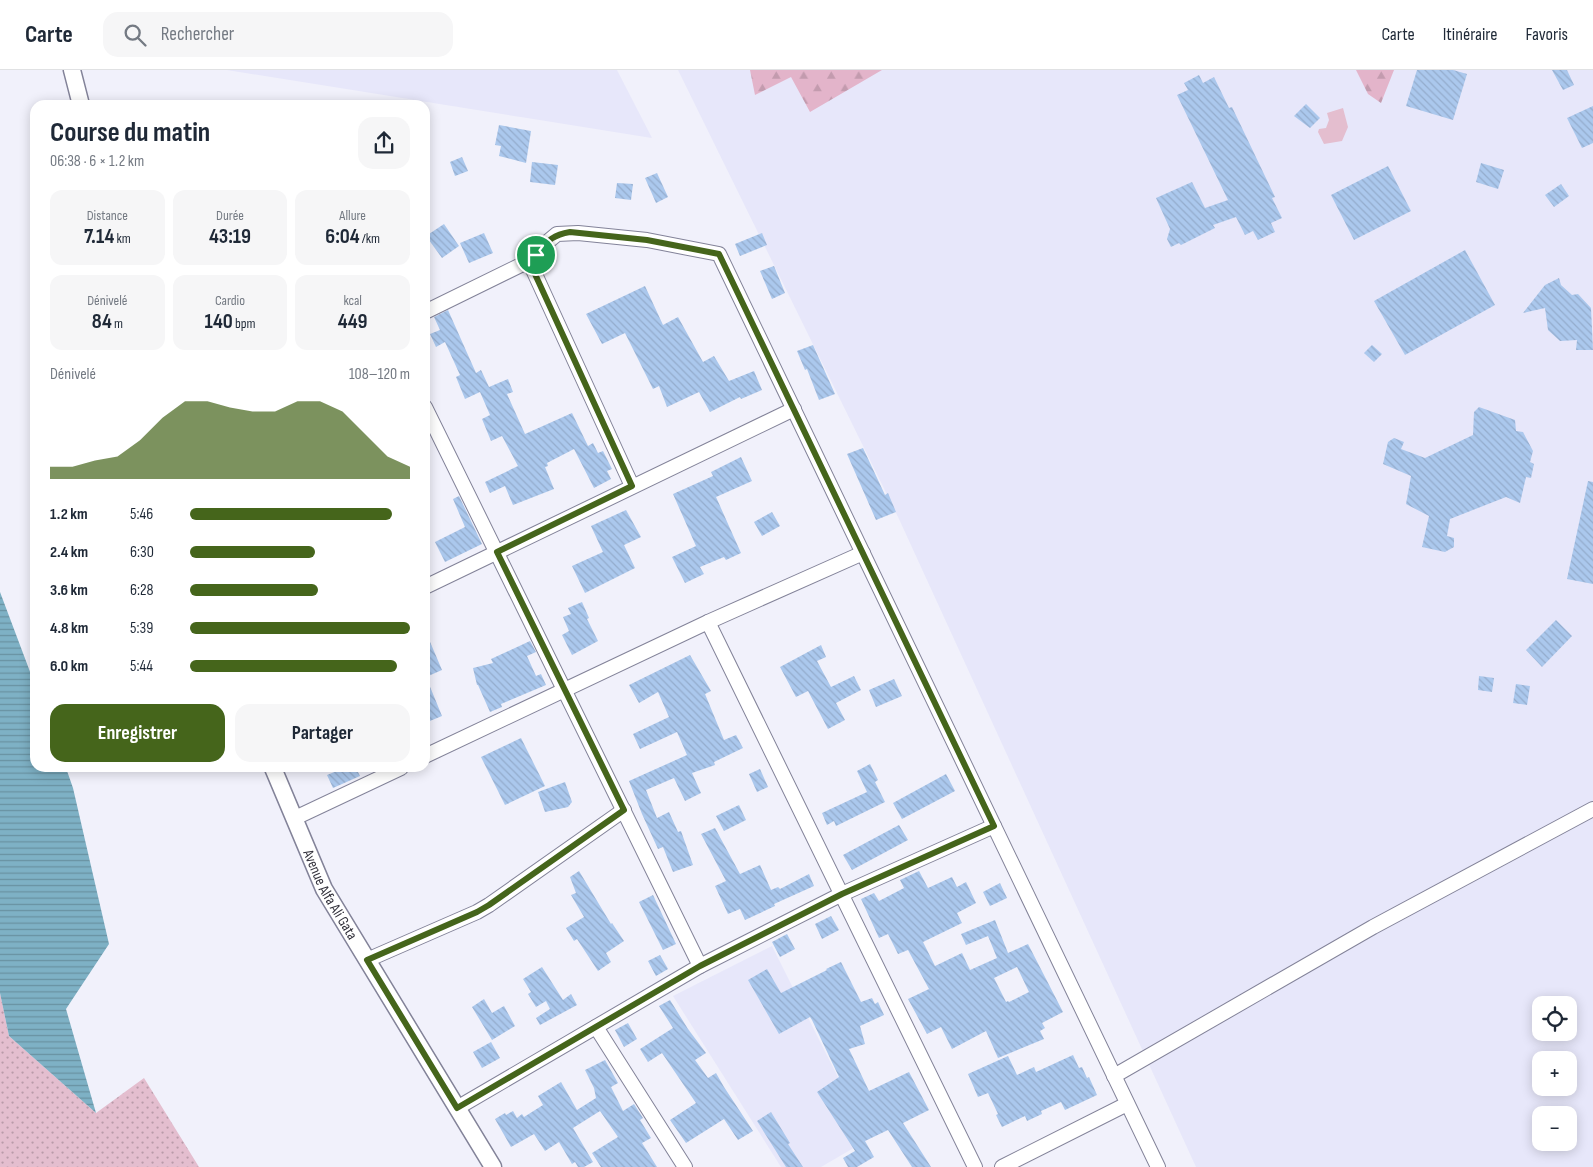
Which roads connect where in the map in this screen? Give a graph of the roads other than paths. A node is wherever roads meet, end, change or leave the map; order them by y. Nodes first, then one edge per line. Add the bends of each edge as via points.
1 (72, 70) edge
2 (79, 100) edge
3 (529, 261) junction
4 (430, 310) edge
5 (794, 408) junction
6 (430, 417) edge
7 (632, 486) junction
8 (497, 552) junction
9 (863, 553) junction
10 (430, 585) edge
11 (708, 622) junction
12 (566, 690) junction
13 (430, 754) edge
14 (276, 772) edge
15 (393, 772) edge
16 (1593, 809) edge
17 (624, 810) junction
18 (295, 818) junction
19 (994, 826) junction
20 (842, 894) junction
21 (367, 960) junction
22 (700, 966) junction
23 (596, 1027) junction
24 (1114, 1076) junction
25 (1127, 1104) junction
26 (457, 1108) junction
27 (493, 1167) edge
28 (685, 1167) edge
29 (975, 1167) edge
30 (1002, 1167) edge
31 (1158, 1167) edge

1 - 2 street
3 - 4 street
3 - 5 street via 558,234 570,232 647,240 719,254
3 - 7 street
5 - 7 street
5 - 9 street
6 - 8 street
7 - 8 street
8 - 10 street
8 - 12 street
9 - 11 street
9 - 19 street
11 - 12 street
11 - 20 street
12 - 13 street
12 - 17 street
14 - 18 street, Avenue Alfa Ali Gata
15 - 18 street
16 - 24 street via 1373,927
17 - 21 street via 483,909
17 - 22 street
18 - 21 street, Avenue Alfa Ali Gata via 324,889
19 - 20 street
19 - 24 street
20 - 22 street
20 - 29 street
21 - 26 street, Avenue Alfa Ali Gata
22 - 23 street
23 - 26 street
23 - 28 street
24 - 25 street
25 - 30 street
25 - 31 street
26 - 27 street, Avenue Alfa Ali Gata

